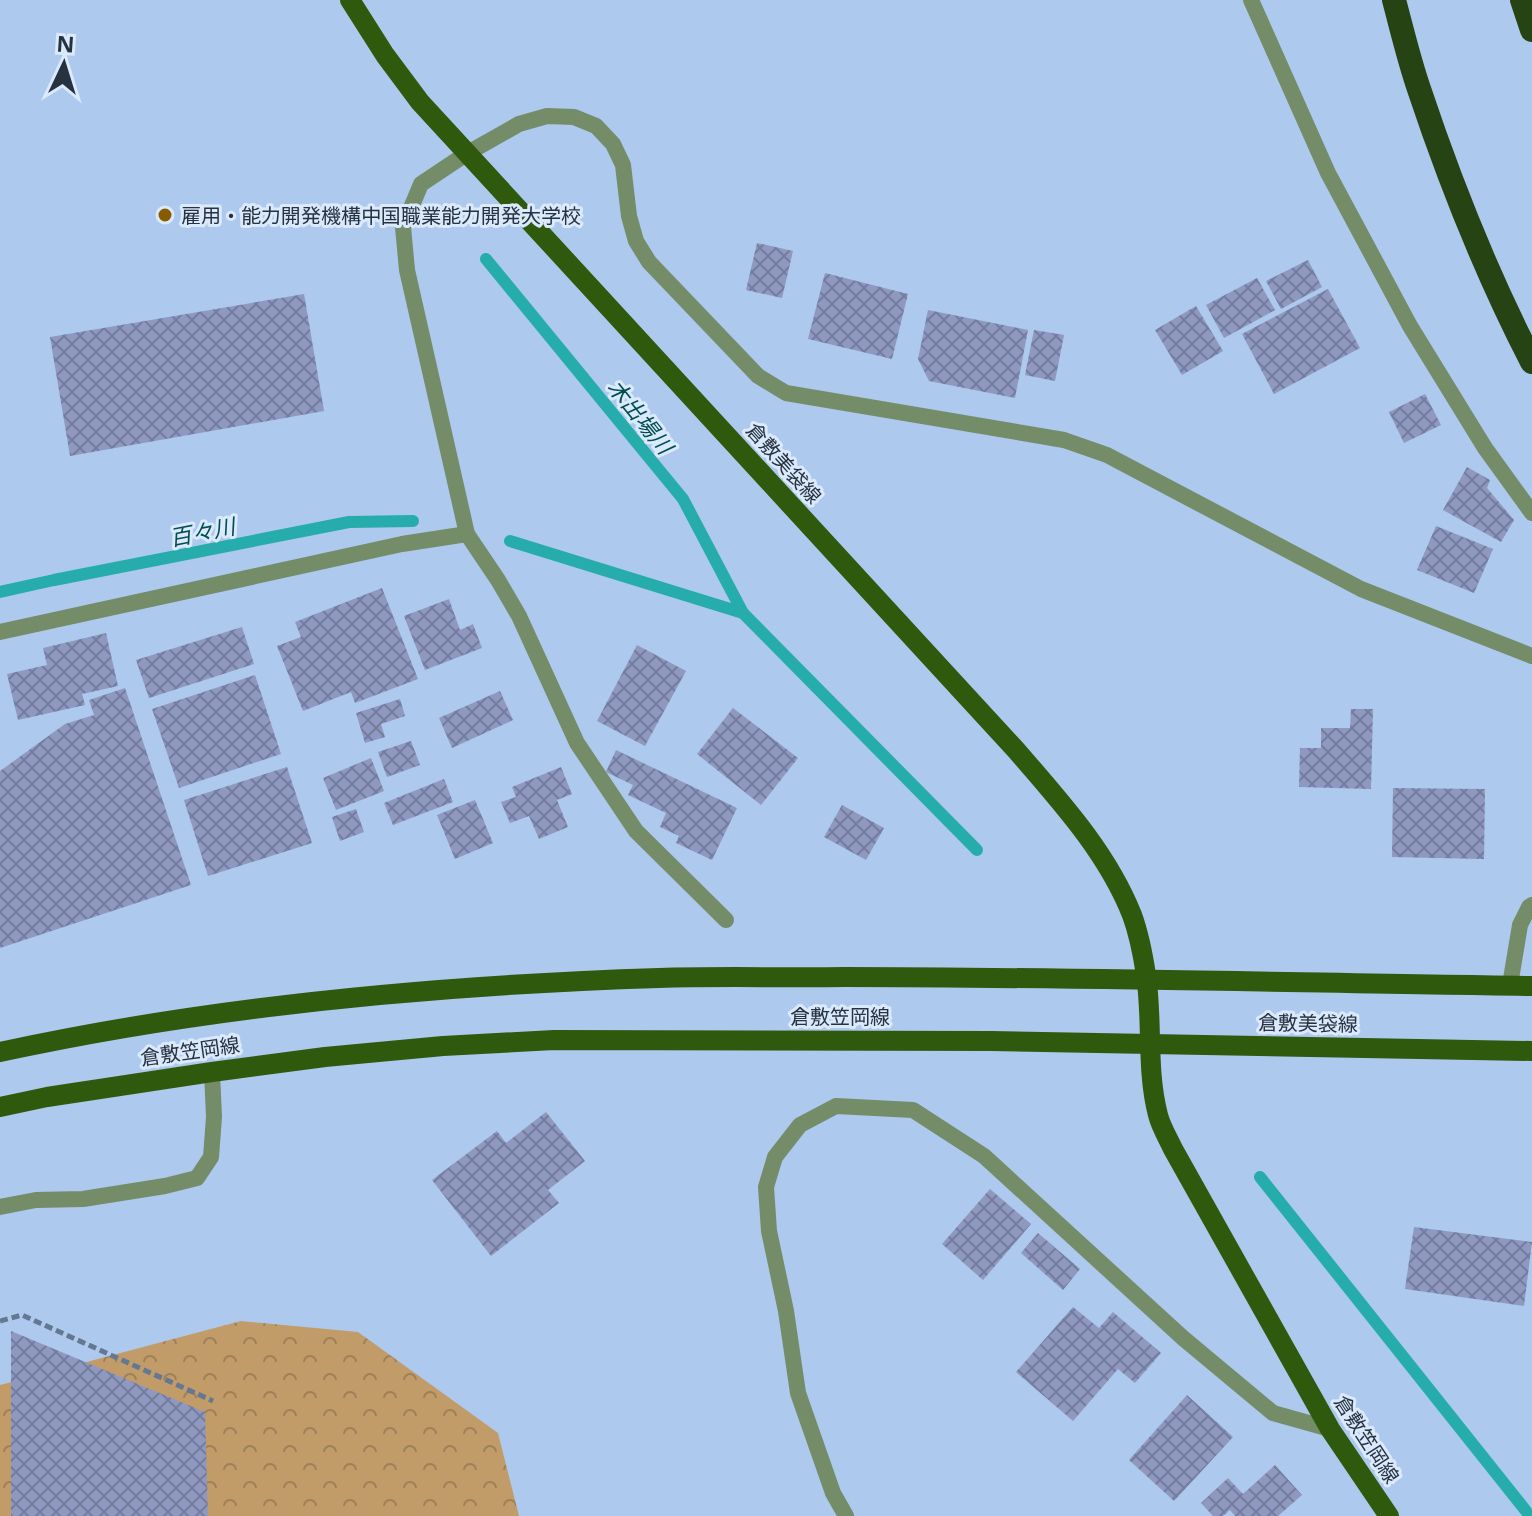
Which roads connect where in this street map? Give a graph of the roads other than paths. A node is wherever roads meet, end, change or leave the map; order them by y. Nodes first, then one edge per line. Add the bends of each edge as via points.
1 (350, 0) edge
2 (1251, 0) edge
3 (1394, 0) edge
4 (1522, 0) edge
5 (1532, 30) edge
6 (466, 154) junction
7 (1532, 362) edge
8 (1532, 513) edge
9 (467, 534) junction
10 (0, 632) edge
11 (1532, 656) edge
12 (1532, 905) edge
13 (726, 920) dead end
14 (1147, 979) junction
15 (1510, 985) junction
16 (1532, 986) edge
17 (1150, 1044) junction
18 (1532, 1051) edge
19 (0, 1052) edge
20 (212, 1072) junction
21 (0, 1107) edge
22 (0, 1207) edge
23 (1330, 1429) junction
24 (846, 1516) edge
25 (1389, 1516) edge

1 - 6 main road, 倉敷美袋線 via 420,102
2 - 8 street via 1328,173 1410,326
3 - 7 highway via 1460,204
4 - 5 highway
6 - 9 street via 421,184 403,227 407,270
6 - 11 street via 519,124 547,116 574,117 596,126 623,165 629,216 649,262 758,376 786,393 1064,440 1107,455 1361,589
6 - 14 main road, 倉敷美袋線 via 1067,809 1121,891 1133,917
9 - 10 street
9 - 13 street via 519,616 577,743 610,793 636,831
12 - 15 street via 1520,925
14 - 15 main road, 倉敷美袋線
14 - 17 main road, 倉敷美袋線
14 - 19 main road, 倉敷笠岡線 via 663,978 440,989 202,1016
15 - 16 main road, 倉敷美袋線
17 - 18 main road, 倉敷美袋線
17 - 20 main road, 倉敷笠岡線 via 554,1040 369,1053
17 - 23 main road, 倉敷笠岡線 via 1159,1117 1173,1149
20 - 21 main road, 倉敷笠岡線
20 - 22 street via 211,1157 197,1178 83,1199
23 - 24 street via 1273,1413 984,1156 913,1110 836,1106 800,1125 775,1157 766,1187 798,1393
23 - 25 main road, 倉敷笠岡線

